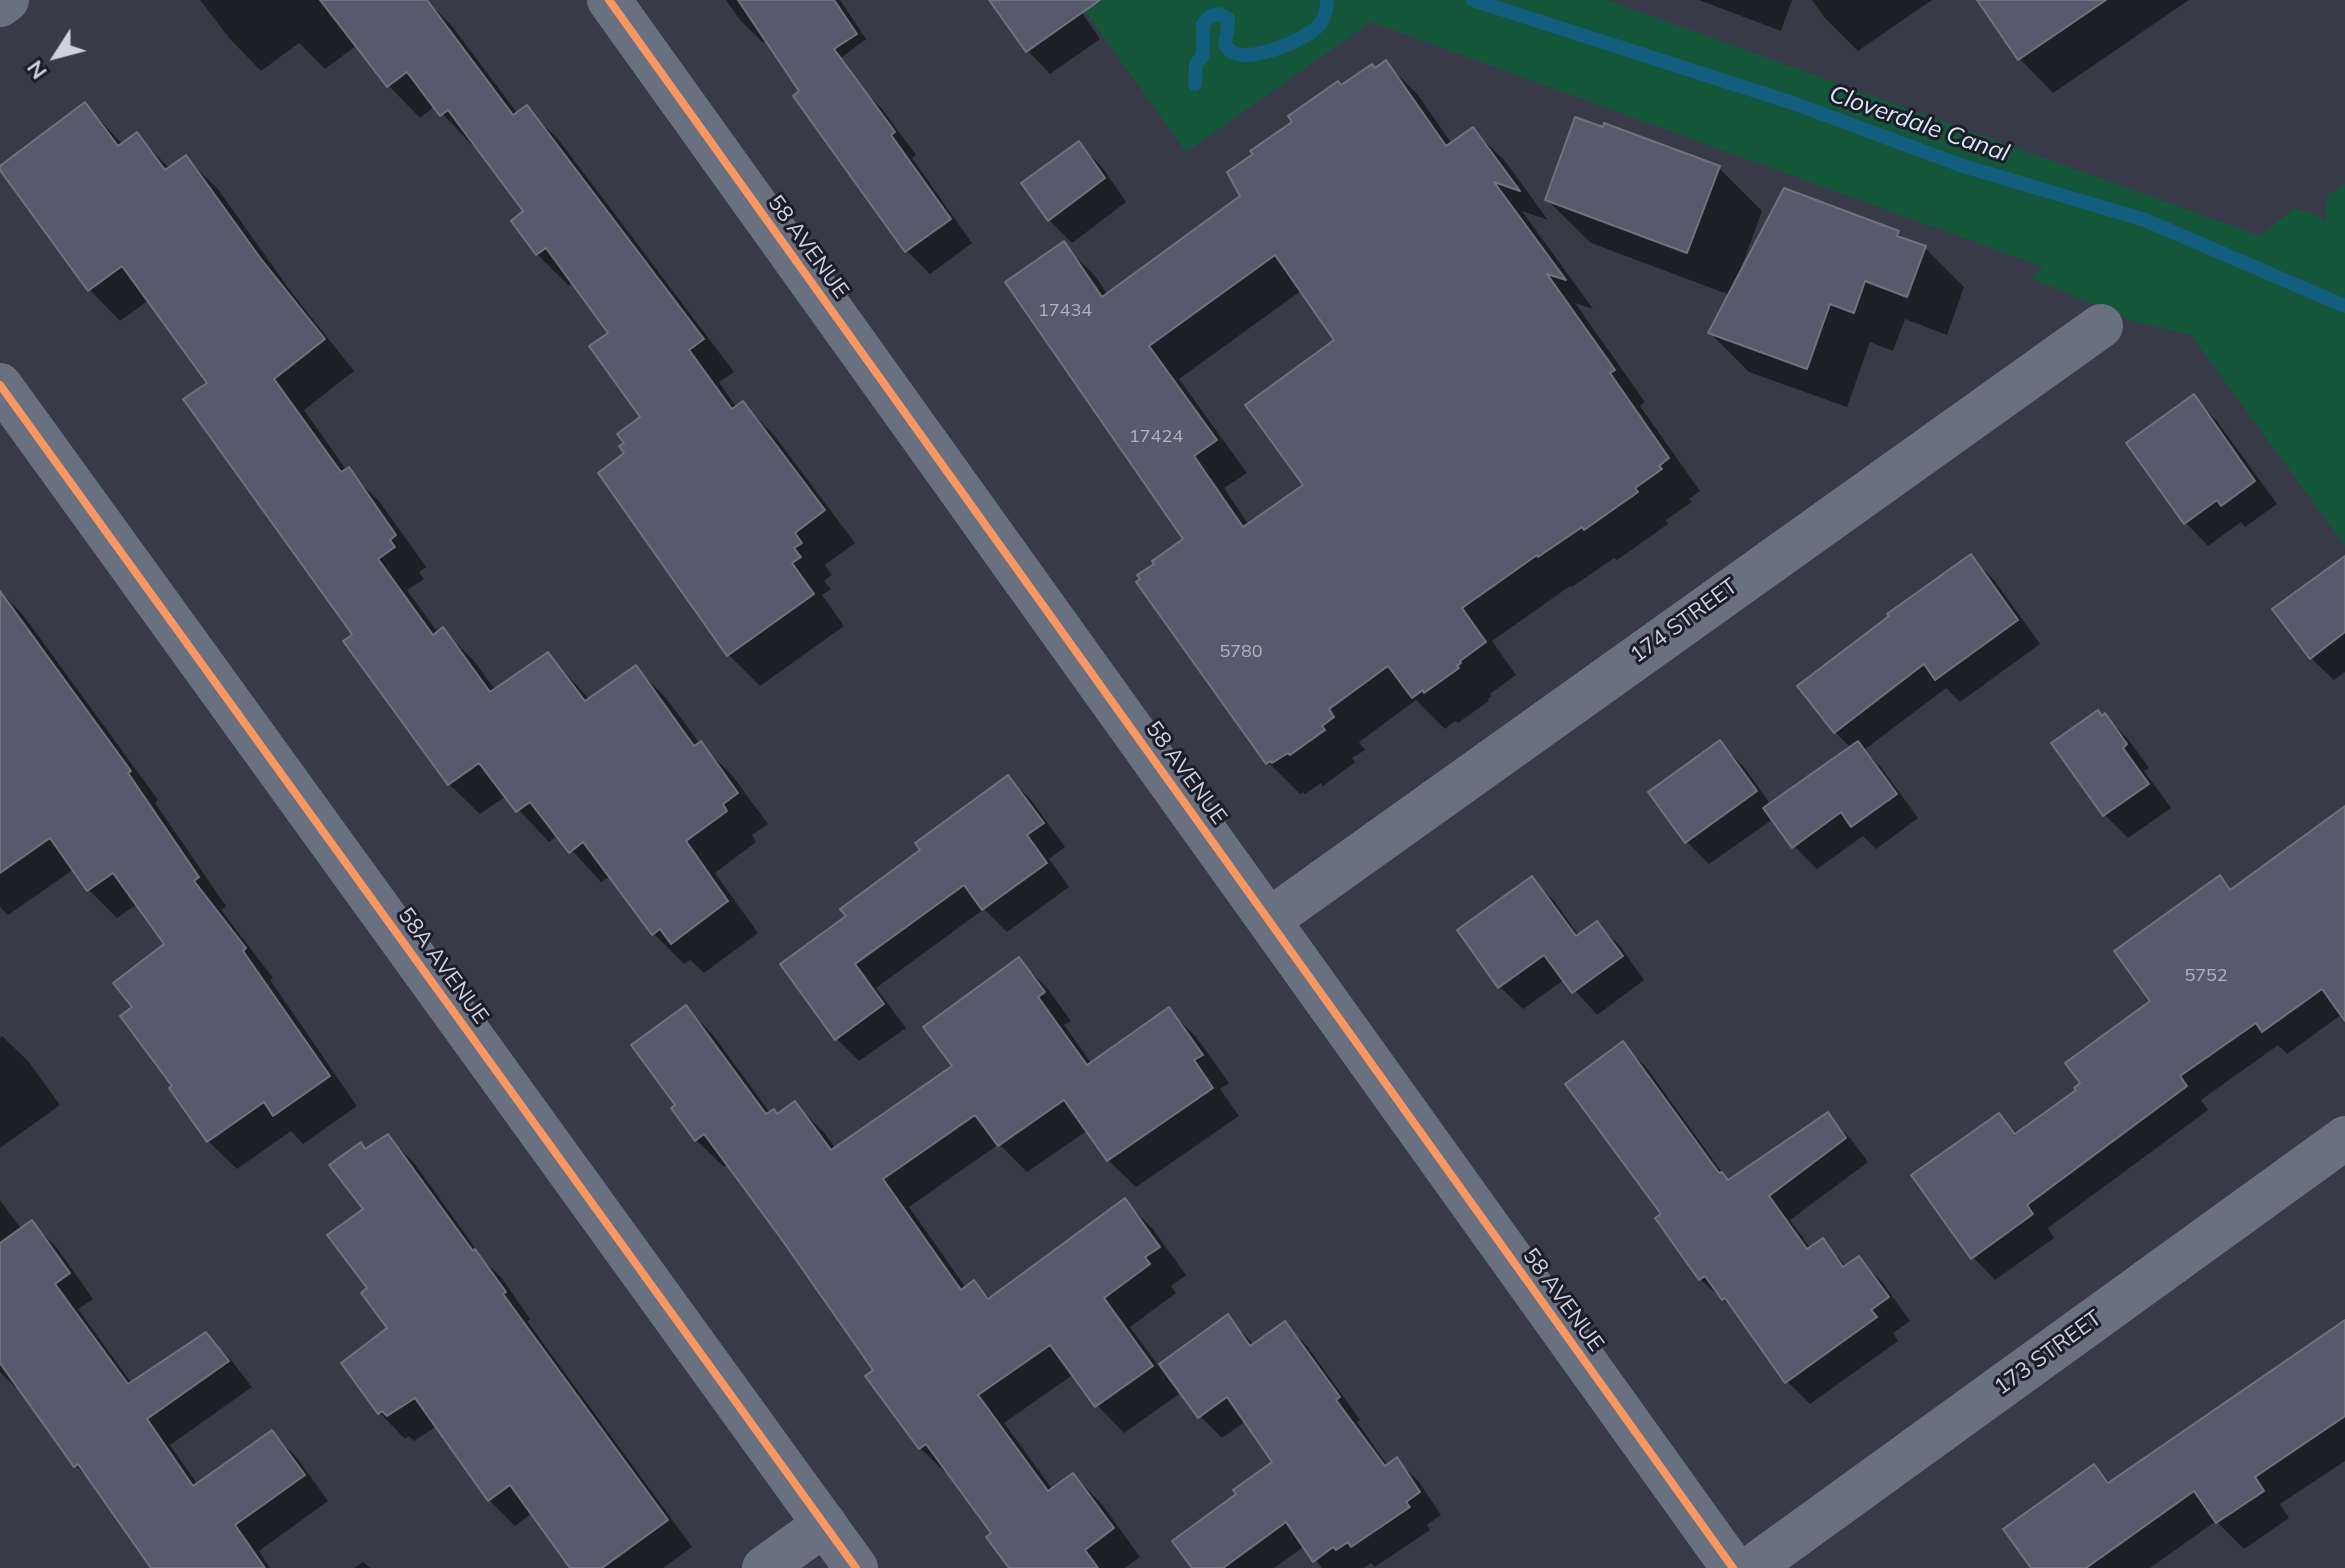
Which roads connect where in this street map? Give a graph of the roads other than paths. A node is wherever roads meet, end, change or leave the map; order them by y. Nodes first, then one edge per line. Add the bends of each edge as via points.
1 (7, 0) edge
2 (609, 0) edge
3 (0, 5) edge
4 (2101, 326) dead end
5 (0, 385) edge
6 (1269, 920) junction
7 (2345, 1138) edge
8 (825, 1524) junction
9 (764, 1568) edge
10 (856, 1568) edge
11 (1733, 1568) edge
12 (1751, 1568) edge

1 - 3 street
2 - 6 street, 58 AVENUE
4 - 6 street, 174 STREET
5 - 8 street, 58A AVENUE
6 - 11 street, 58 AVENUE
7 - 12 street, 173 STREET
8 - 9 street
8 - 10 street, 58A AVENUE

